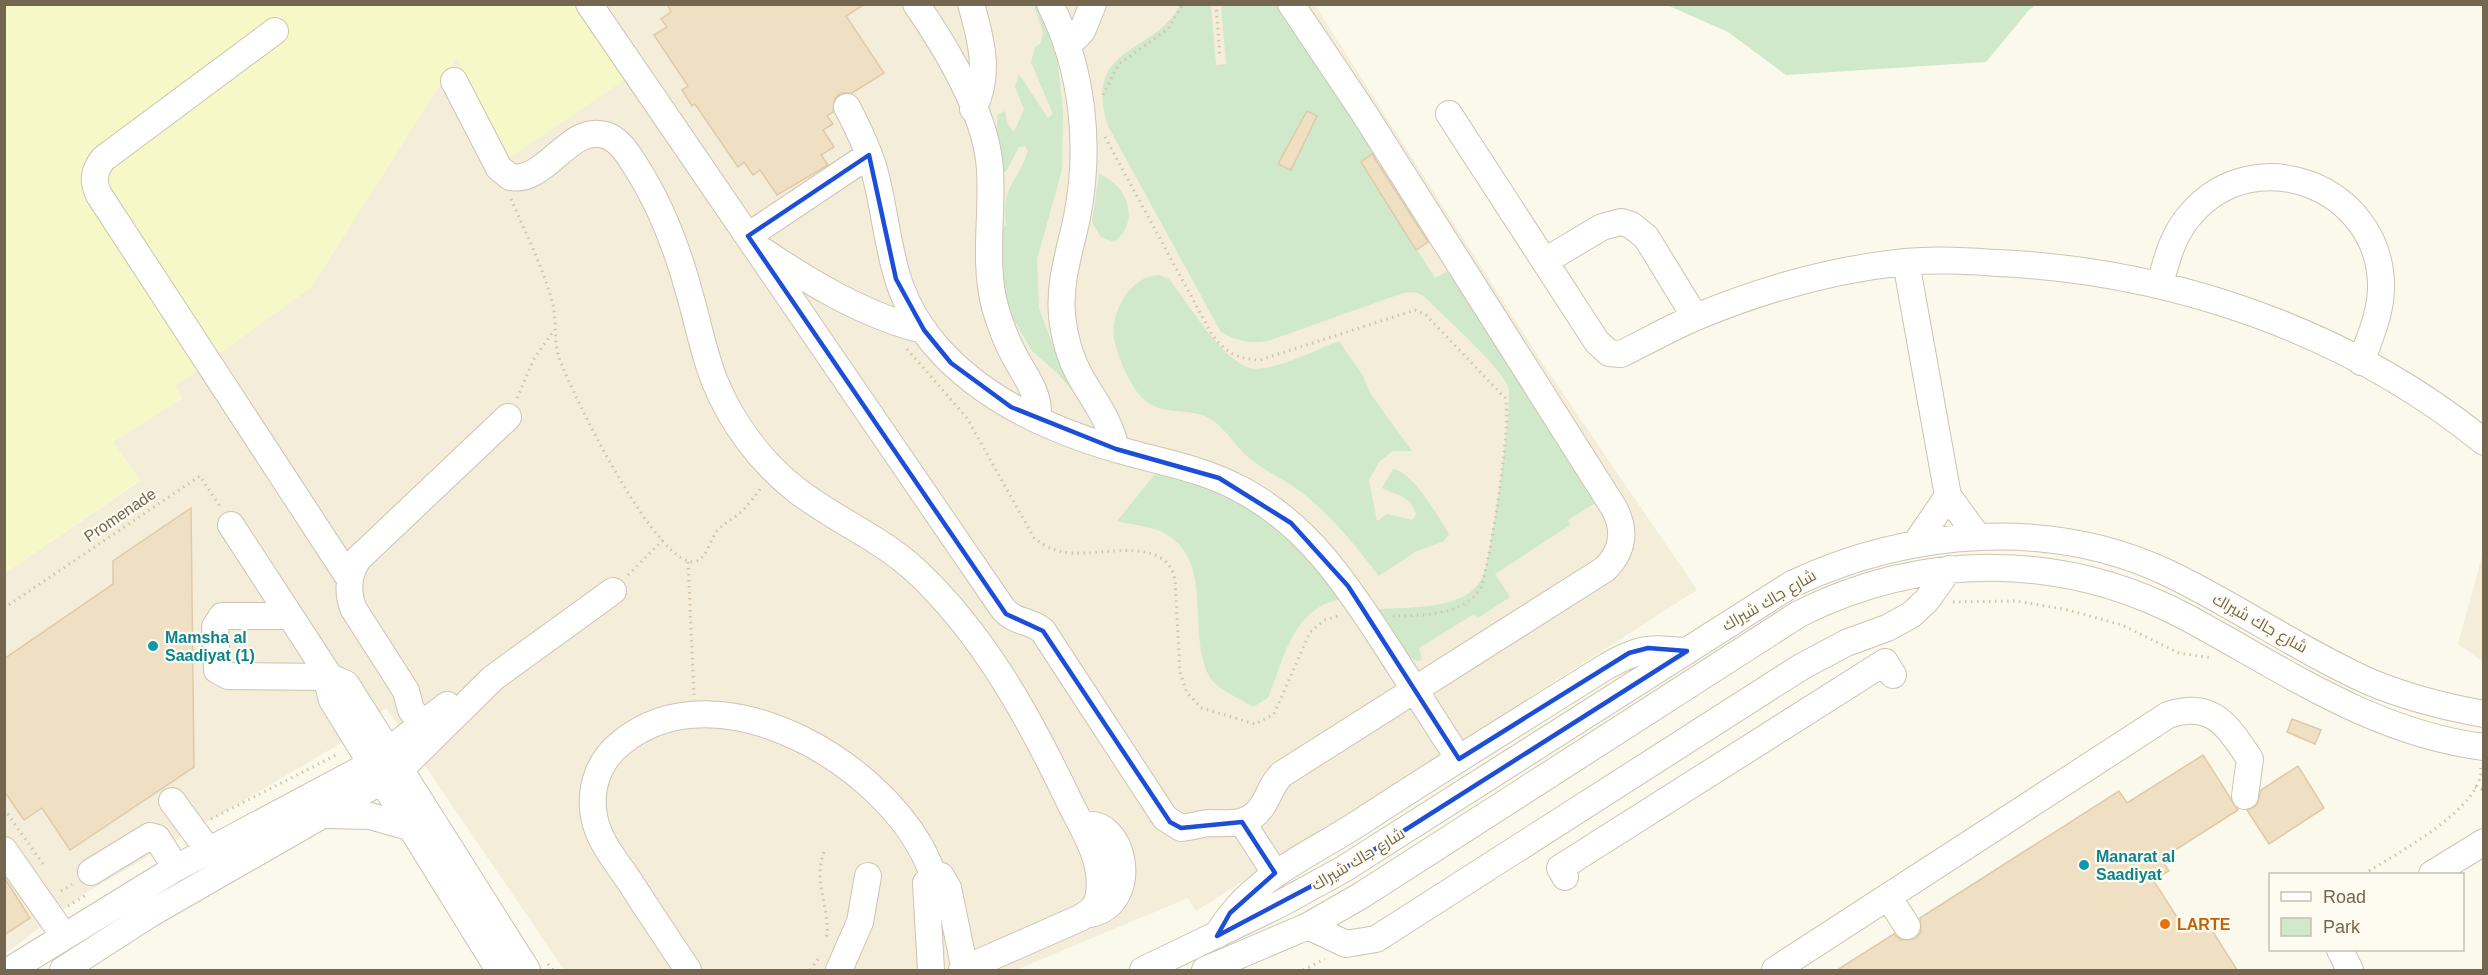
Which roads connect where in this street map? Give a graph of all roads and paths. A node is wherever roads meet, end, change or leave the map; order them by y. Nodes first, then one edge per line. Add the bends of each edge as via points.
1 (589, 4) edge
2 (916, 4) edge
3 (972, 4) edge
4 (1050, 4) edge
5 (1093, 4) edge
6 (1183, 4) edge
7 (1216, 4) edge
8 (1291, 4) edge
9 (275, 31) dead end
10 (1067, 46) junction
11 (1220, 58) dead end
12 (454, 81) dead end
13 (1102, 101) dead end
14 (847, 107) dead end
15 (973, 109) junction
16 (1449, 114) dead end
17 (1102, 127) dead end
18 (869, 155) junction
19 (499, 168) junction
20 (751, 241) junction
21 (1545, 261) junction
22 (1906, 262) junction
23 (2160, 284) junction
24 (1695, 317) junction
25 (555, 328) junction
26 (913, 336) junction
27 (2361, 362) junction
28 (508, 417) joint
29 (1038, 420) junction
30 (2484, 442) edge
31 (1116, 449) junction
32 (775, 472) junction
33 (1948, 496) junction
34 (231, 525) joint
35 (1978, 537) junction
36 (663, 540) junction
37 (1916, 543) junction
38 (688, 562) junction
39 (1949, 569) junction
40 (349, 578) junction
41 (613, 591) joint
42 (1927, 600) junction
43 (4, 608) edge
44 (290, 616) junction
45 (1367, 616) junction
46 (1687, 651) junction
47 (2219, 659) dead end
48 (1893, 675) dead end
49 (330, 677) junction
50 (493, 678) junction
51 (1414, 689) junction
52 (406, 691) junction
53 (1746, 702) junction
54 (447, 704) junction
55 (701, 713) junction
56 (2484, 714) edge
57 (432, 727) junction
58 (1768, 734) junction
59 (2482, 754) edge
60 (1459, 759) junction
61 (385, 768) junction
62 (2475, 787) junction
63 (2484, 790) edge
64 (2245, 796) dead end
65 (172, 801) dead end
66 (324, 816) junction
67 (1242, 822) junction
68 (1082, 826) junction
69 (409, 827) junction
70 (2484, 842) edge
71 (4, 850) edge
72 (208, 850) junction
73 (824, 852) dead end
74 (176, 868) junction
75 (91, 872) dead end
76 (1275, 873) junction
77 (2366, 873) edge
78 (2434, 873) edge
79 (933, 875) junction
80 (868, 876) dead end
81 (1565, 877) dead end
82 (1100, 888) junction
83 (1889, 898) junction
84 (1087, 914) junction
85 (1308, 926) junction
86 (1907, 926) dead end
87 (64, 936) junction
88 (1217, 936) junction
89 (825, 946) dead end
90 (2340, 951) edge
91 (829, 964) edge
92 (964, 966) edge
93 (10, 970) edge
94 (63, 970) edge
95 (499, 970) edge
96 (527, 970) edge
97 (688, 970) edge
98 (810, 970) edge
99 (931, 970) edge
100 (1143, 970) edge
101 (1204, 970) edge
102 (1775, 970) edge
103 (2350, 970) edge

1 - 20 street
2 - 15 street via 951,61
3 - 15 street via 984,69 982,90
4 - 10 street
5 - 10 street via 1082,31
6 - 13 path via 1168,29 1119,64 1105,87
7 - 11 path
8 - 51 street via 1614,508 1622,529 1619,551 1605,569
9 - 40 street via 102,159 94,182
10 - 31 street via 1081,110 1084,167 1062,280 1062,317 1071,355 1106,418
12 - 19 street
14 - 18 street
15 - 29 street via 990,168 988,249 994,304 1007,341 1034,388
16 - 21 street
17 - 45 path via 1210,331 1225,350 1241,358 1260,360 1415,310 1426,315 1504,398 1508,408 1503,453 1485,575 1477,594 1451,611
18 - 20 street
18 - 26 street via 896,279
19 - 25 path via 539,264 553,306
19 - 32 street via 510,177 528,176 580,139 594,134 609,136 621,146 645,180 663,217 723,400 747,439
20 - 26 street
20 - 67 street via 1001,606 1014,619 1043,631 1166,818 1181,828
21 - 24 street via 1597,342 1609,352 1621,354
21 - 24 street via 1602,227 1621,222 1631,225 1646,237
22 - 23 street via 2034,264
22 - 24 street via 1834,274
22 - 33 street
23 - 27 street via 2229,304 2296,330
23 - 27 street via 2172,242 2205,200 2237,183 2254,179 2272,177 2308,183 2351,210 2376,253 2380,303
25 - 28 path via 534,359
25 - 36 path via 558,357 594,436
26 - 29 street via 989,395
26 - 45 path via 967,418 1034,538 1064,552 1149,552 1169,564 1176,590 1182,683 1190,699 1202,708 1255,724 1269,718 1279,706 1310,632 1333,616
27 - 30 street via 2443,411
28 - 40 street via 358,559
29 - 31 street
31 - 45 street via 1219,478 1268,506 1324,556
32 - 38 path via 746,507 717,530 704,556
32 - 68 street via 813,502 879,540 933,588 1015,697
33 - 35 street
33 - 37 street
34 - 43 path, Promenade via 200,476
34 - 44 street
35 - 37 street, شارع جاك شيراك
35 - 56 street, شارع جاك شيراك via 2041,538 2123,555 2172,575 2371,682 2433,703
36 - 38 path
36 - 41 path
37 - 46 street, شارع جاك شيراك via 1854,558 1792,584
38 - 55 path via 692,694 702,696
39 - 42 street
39 - 59 street, شارع جاك شيراك via 2032,569 2094,580 2184,616 2356,711
39 - 85 street, شارع جاك شيراك via 1881,581 1799,614 1415,862
40 - 52 street via 353,608
41 - 50 street
42 - 47 path via 2017,601 2068,610 2122,625 2179,653
42 - 53 street via 1900,622 1823,654
44 - 49 street
44 - 49 street via 222,616 215,627 217,670 228,676
45 - 51 street
46 - 60 street via 1648,648 1629,653
46 - 88 street, شارع جاك شيراك via 1342,870
48 - 58 street via 1884,662
49 - 61 street via 341,680 350,689
50 - 54 street via 472,685
50 - 57 street
51 - 60 street
51 - 67 street via 1282,774 1258,812
52 - 54 street via 425,702
52 - 57 street via 411,710
53 - 58 street
53 - 85 street via 1376,939 1346,944
54 - 57 street
55 - 79 street via 781,730 846,767 875,789 905,820 923,848
55 - 97 street via 657,720 616,746 600,769 592,804 603,841
57 - 61 street
58 - 81 street via 1677,801 1560,868
59 - 62 path via 2481,774
60 - 76 street
61 - 66 street
61 - 69 street
61 - 72 street
61 - 96 street
62 - 63 path
62 - 77 path via 2459,811
64 - 83 street via 2250,759 2238,741 2207,711 2185,709 2168,715
65 - 72 street
66 - 69 street via 370,816
66 - 94 street via 150,914
67 - 76 street
68 - 82 street via 1098,864
68 - 84 street via 1100,826 1109,833 1120,856 1123,879 1111,903
69 - 95 street
70 - 78 street
71 - 87 street
72 - 74 street
73 - 89 path via 818,873 827,911
74 - 75 street via 157,838 150,836
74 - 87 street
76 - 88 street via 1247,894
79 - 92 street via 941,876 948,888
79 - 99 street via 926,886
80 - 91 street via 860,922
82 - 84 street via 1097,903
82 - 92 street
83 - 86 street
83 - 102 street
84 - 92 street
85 - 101 street, شارع جاك شيراك
87 - 93 street
88 - 100 street, شارع جاك شيراك
90 - 103 street
91 - 98 path

